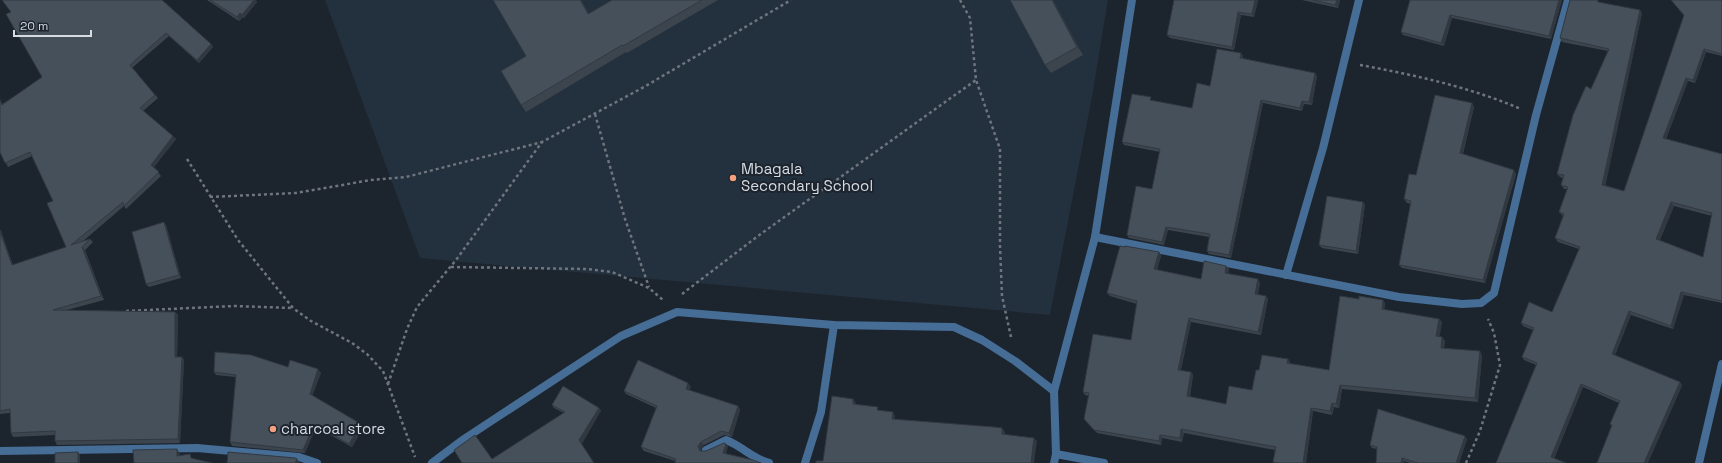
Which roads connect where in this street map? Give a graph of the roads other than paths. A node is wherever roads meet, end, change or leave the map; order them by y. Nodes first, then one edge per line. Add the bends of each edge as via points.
1 (1132, 0) edge
2 (1360, 0) edge
3 (1568, 0) edge
4 (1095, 237) junction
5 (1286, 275) junction
6 (834, 325) junction
7 (1722, 364) edge
8 (1054, 391) junction
9 (706, 450) edge
10 (0, 451) edge
11 (1056, 454) junction
12 (317, 463) edge
13 (432, 463) edge
14 (769, 463) edge
15 (805, 463) edge
16 (1054, 463) edge
17 (1104, 463) edge
18 (1699, 463) edge

1 - 4 street
2 - 5 street via 1323,148
3 - 5 street via 1536,116 1494,293 1482,303 1462,304 1399,297
4 - 5 street
4 - 8 street
6 - 8 street via 954,327 982,340 1015,361
6 - 13 street via 678,312 621,336 464,439
6 - 15 street via 821,412
7 - 18 street
8 - 11 street
9 - 14 street via 726,440 760,461
10 - 12 street via 197,448 299,457
11 - 16 street
11 - 17 street

